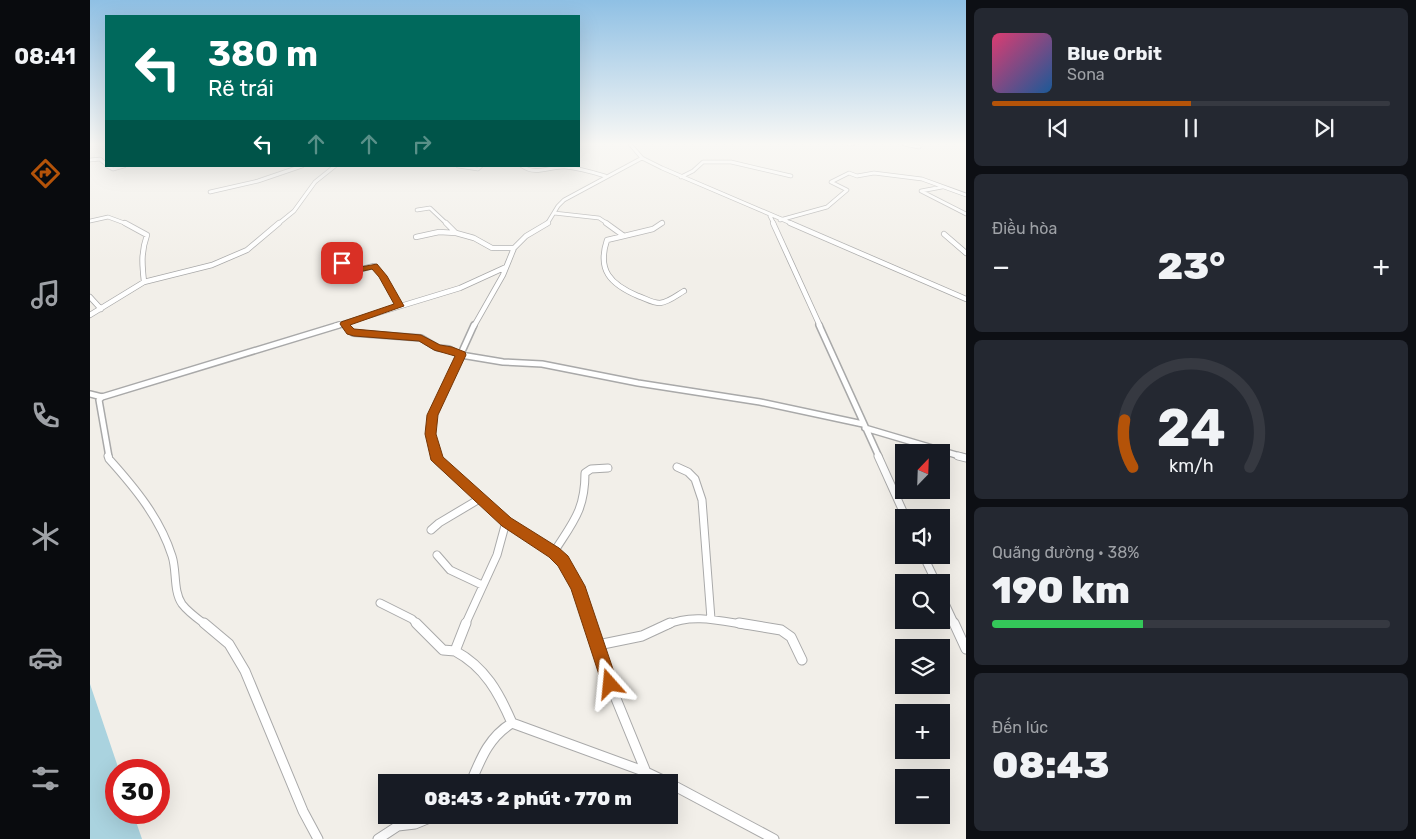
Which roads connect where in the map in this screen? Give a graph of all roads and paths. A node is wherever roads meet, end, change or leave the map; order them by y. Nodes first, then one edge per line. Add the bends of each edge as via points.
1 (247, 183) edge
2 (314, 183) edge
3 (596, 183) edge
4 (695, 183) edge
5 (833, 183) edge
6 (930, 183) edge
7 (942, 187) junction
8 (210, 192) dead end
9 (966, 195) edge
10 (417, 210) dead end
11 (554, 212) junction
12 (966, 214) edge
13 (770, 216) junction
14 (780, 220) junction
15 (90, 221) edge
16 (662, 223) dead end
17 (456, 233) junction
18 (944, 234) dead end
19 (624, 236) junction
20 (416, 237) dead end
21 (514, 248) junction
22 (329, 249) dead end
23 (966, 253) edge
24 (506, 267) junction
25 (144, 282) junction
26 (684, 291) dead end
27 (90, 297) edge
28 (966, 299) edge
29 (399, 306) junction
30 (100, 308) junction
31 (90, 315) edge
32 (344, 324) junction
33 (461, 355) junction
34 (90, 394) edge
35 (102, 397) junction
36 (864, 426) junction
37 (966, 458) edge
38 (677, 467) dead end
39 (608, 468) dead end
40 (481, 498) junction
41 (902, 509) edge
42 (506, 522) junction
43 (431, 530) dead end
44 (554, 552) junction
45 (437, 555) dead end
46 (482, 585) junction
47 (380, 603) dead end
48 (950, 614) edge
49 (711, 620) junction
50 (598, 645) junction
51 (966, 649) edge
52 (455, 651) junction
53 (802, 660) dead end
54 (512, 723) junction
55 (646, 772) junction
56 (474, 774) edge
57 (650, 774) edge
58 (678, 788) edge
59 (415, 824) edge
60 (769, 838) edge
61 (318, 839) edge
62 (378, 839) edge

1 - 8 street
2 - 25 street via 294,211 247,250 212,265
3 - 11 street via 564,200
4 - 13 street
5 - 14 street via 848,190 829,206
6 - 7 street
7 - 9 street
7 - 12 street via 921,190
10 - 17 street via 430,208
11 - 19 street via 600,218
11 - 21 street via 547,225 526,236
13 - 14 street
13 - 36 street
14 - 28 street
15 - 25 street via 116,217 147,234 141,254
16 - 19 street via 653,229
17 - 20 street via 440,232
17 - 21 street via 492,248
18 - 23 street
19 - 26 street via 608,240 603,251 604,266 612,282 658,303
21 - 24 street
22 - 29 street via 350,270 374,266
24 - 29 street via 460,288
24 - 33 street
25 - 30 street
27 - 30 street
29 - 32 street
30 - 31 street
32 - 33 street via 353,333 421,338 438,348
32 - 35 street
33 - 36 street via 542,364 767,403
33 - 40 street via 432,415 430,434 437,460
34 - 35 street
35 - 61 street via 99,400 109,459 138,491 154,517 174,563 178,598 183,606 229,644 245,671 303,811
36 - 37 street
36 - 41 street
38 - 49 street via 694,477 700,491
39 - 44 street via 584,473 585,494 581,508
40 - 42 street
40 - 43 street
42 - 44 street
42 - 46 street via 497,555
44 - 50 street via 578,586
45 - 46 street via 442,563
46 - 52 street
47 - 52 street via 412,619 443,650
48 - 51 street
49 - 50 street via 677,620 642,636
49 - 53 street via 781,630 791,637
50 - 55 street via 615,698
52 - 54 street via 471,660 490,680
54 - 55 street
54 - 56 street via 488,743
55 - 57 street
58 - 60 street
59 - 62 street via 398,826

